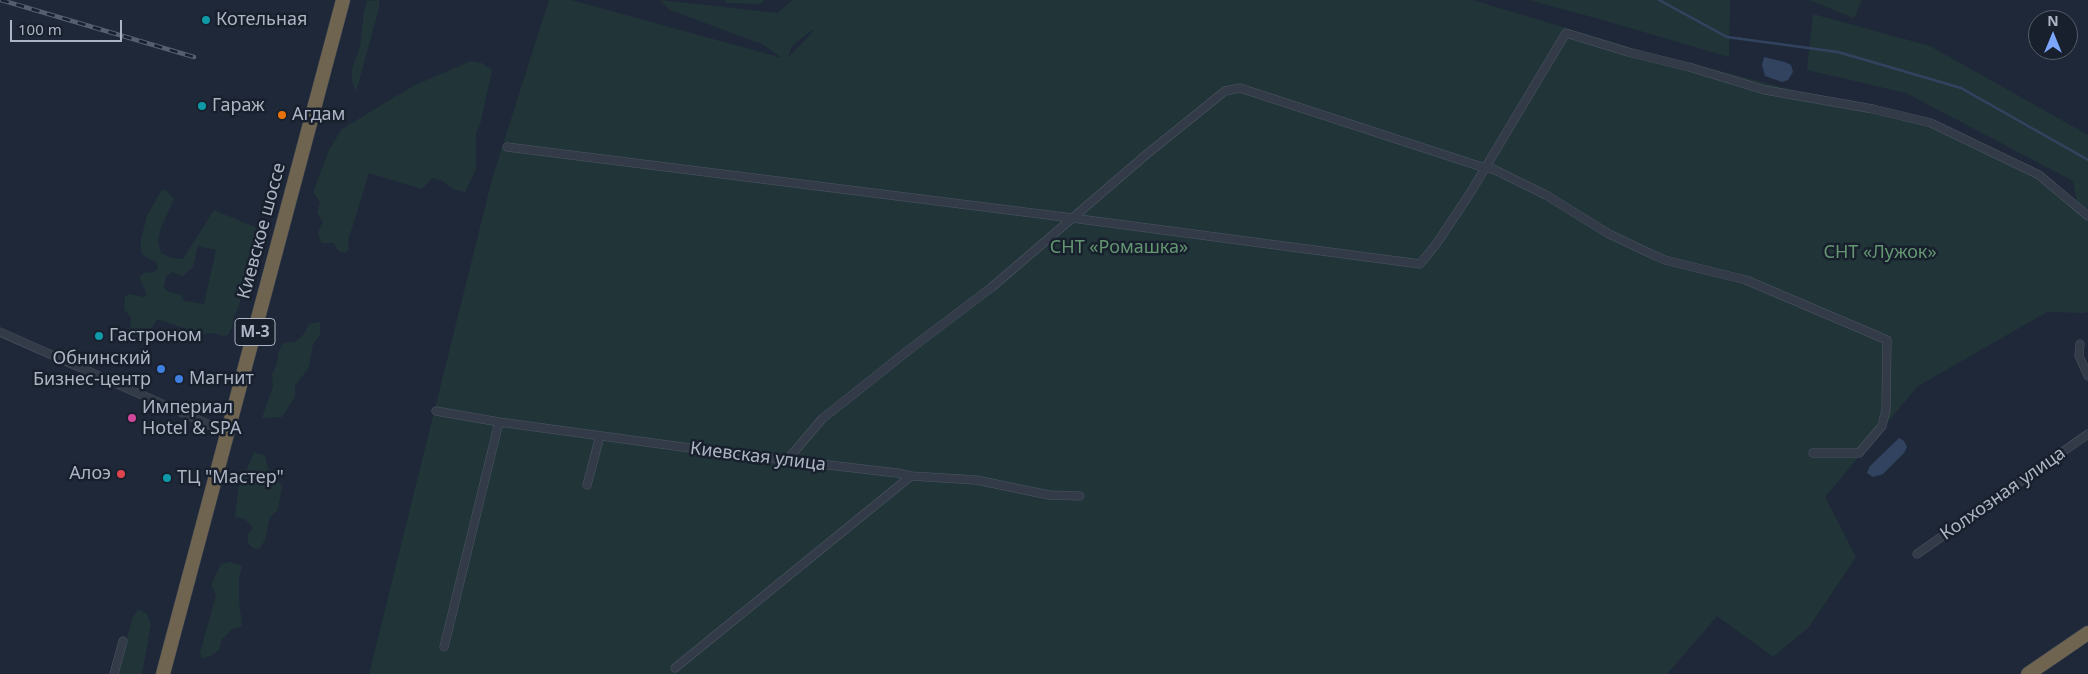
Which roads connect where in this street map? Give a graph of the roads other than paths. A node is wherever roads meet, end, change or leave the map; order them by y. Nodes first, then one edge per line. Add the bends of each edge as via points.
1 (343, 0) edge
2 (507, 148) dead end
3 (1485, 168) junction
4 (2088, 216) edge
5 (1072, 218) junction
6 (0, 332) edge
7 (2080, 344) dead end
8 (2088, 376) edge
9 (436, 411) dead end
10 (499, 422) junction
11 (228, 433) junction
12 (2088, 434) edge
13 (600, 436) junction
14 (1812, 453) dead end
15 (788, 459) junction
16 (911, 476) junction
17 (587, 485) dead end
18 (1080, 496) dead end
19 (1917, 554) dead end
20 (2088, 633) edge
21 (123, 641) dead end
22 (444, 647) dead end
23 (675, 668) dead end
24 (114, 674) edge
25 (163, 674) edge
26 (2028, 674) edge

1 - 11 highway, Киевское шоссе / М-3
2 - 5 street
3 - 4 street via 1566,33 1765,90 1931,123 2039,175
3 - 5 street via 1420,264
3 - 5 street via 1240,88 1226,91
3 - 14 street via 1546,195 1609,234 1665,260 1746,280 1887,340 1886,410 1882,426 1859,453
5 - 15 street via 992,287 822,419
6 - 11 street
7 - 8 street via 2079,356
9 - 10 street, Киевская улица
10 - 13 street, Киевская улица
10 - 22 street
11 - 25 highway, Киевское шоссе / М-3
12 - 19 street, Колхозная улица
13 - 15 street, Киевская улица
13 - 17 street
15 - 16 street, Киевская улица
16 - 18 street, Киевская улица via 976,480 1050,495
16 - 23 street
20 - 26 highway
21 - 24 street

